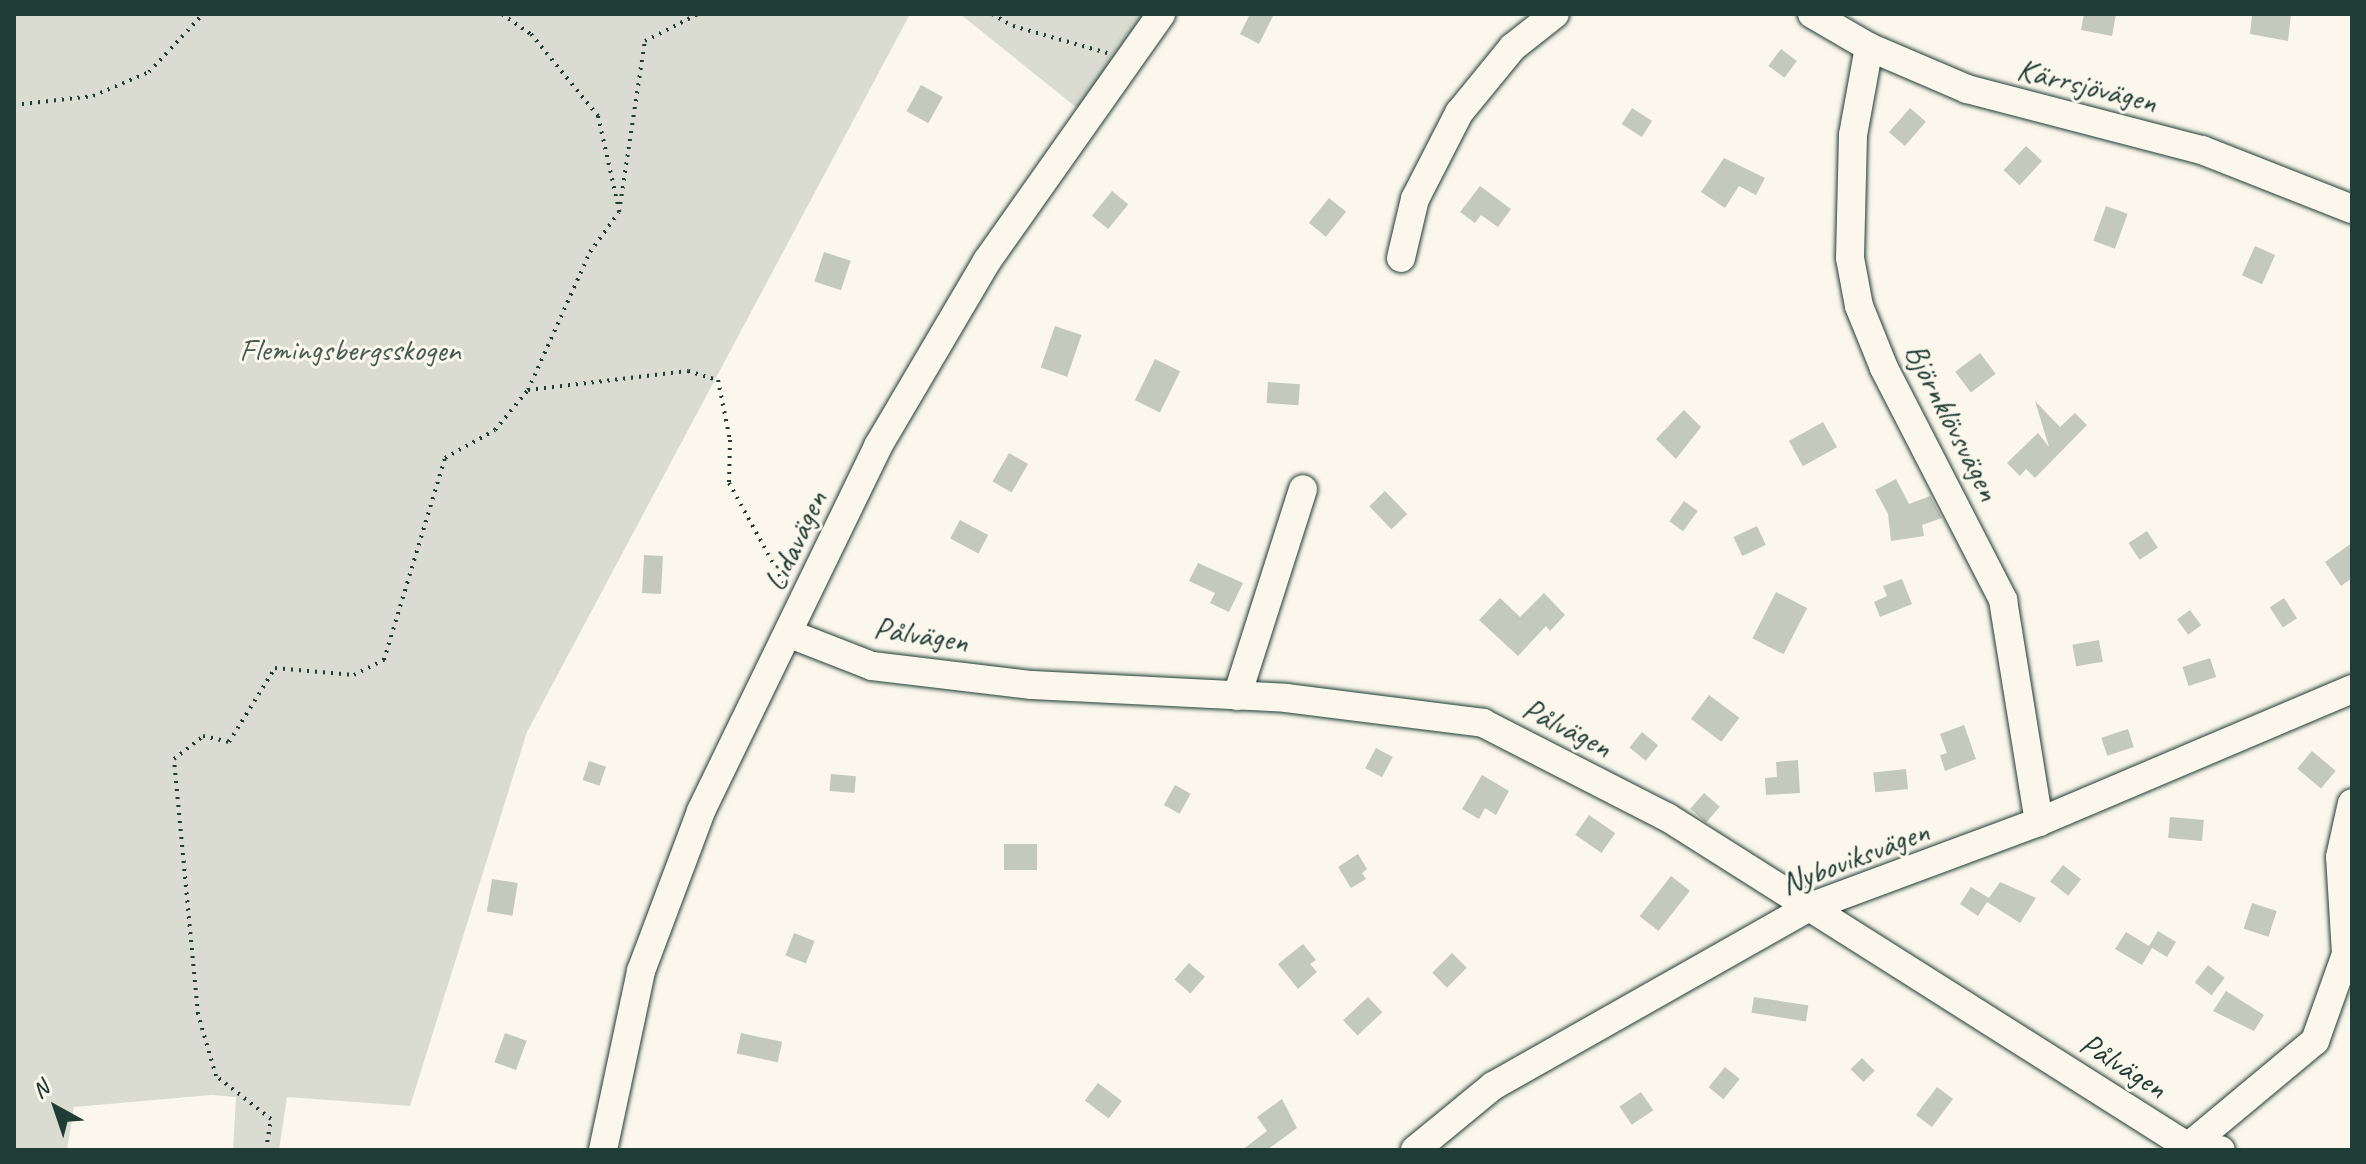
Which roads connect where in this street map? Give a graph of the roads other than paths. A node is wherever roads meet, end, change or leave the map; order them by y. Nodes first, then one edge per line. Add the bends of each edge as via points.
1 (1161, 14) edge
2 (1555, 14) edge
3 (1812, 14) edge
4 (1869, 47) junction
5 (2352, 209) edge
6 (1401, 258) dead end
7 (1303, 489) dead end
8 (790, 634) junction
9 (2352, 689) edge
10 (1237, 696) junction
11 (2352, 803) edge
12 (2039, 822) junction
13 (1810, 907) junction
14 (2186, 1148) edge
15 (603, 1150) edge
16 (1415, 1150) edge
17 (2221, 1150) edge

1 - 8 street, Lidavägen via 1132,61 1047,171 950,318 878,446
2 - 6 street via 1513,47 1459,113 1415,199
3 - 4 street, Kärrsjövägen
4 - 5 street, Kärrsjövägen via 1967,89 2202,150
4 - 12 street, Björnklövsvägen via 1853,135 1850,258 1859,306 1884,368 2003,600
7 - 10 street
8 - 10 street, Pålvägen via 872,666 1032,685
8 - 15 street, Lidavägen via 701,811 641,971
9 - 12 street, Nyboviksvägen
10 - 13 street, Pålvägen via 1483,723 1667,817
11 - 14 street via 2340,857 2346,954 2315,1041
12 - 13 street, Nyboviksvägen
13 - 14 street, Pålvägen
13 - 16 street, Nyboviksvägen via 1493,1086
14 - 17 street, Pålvägen

